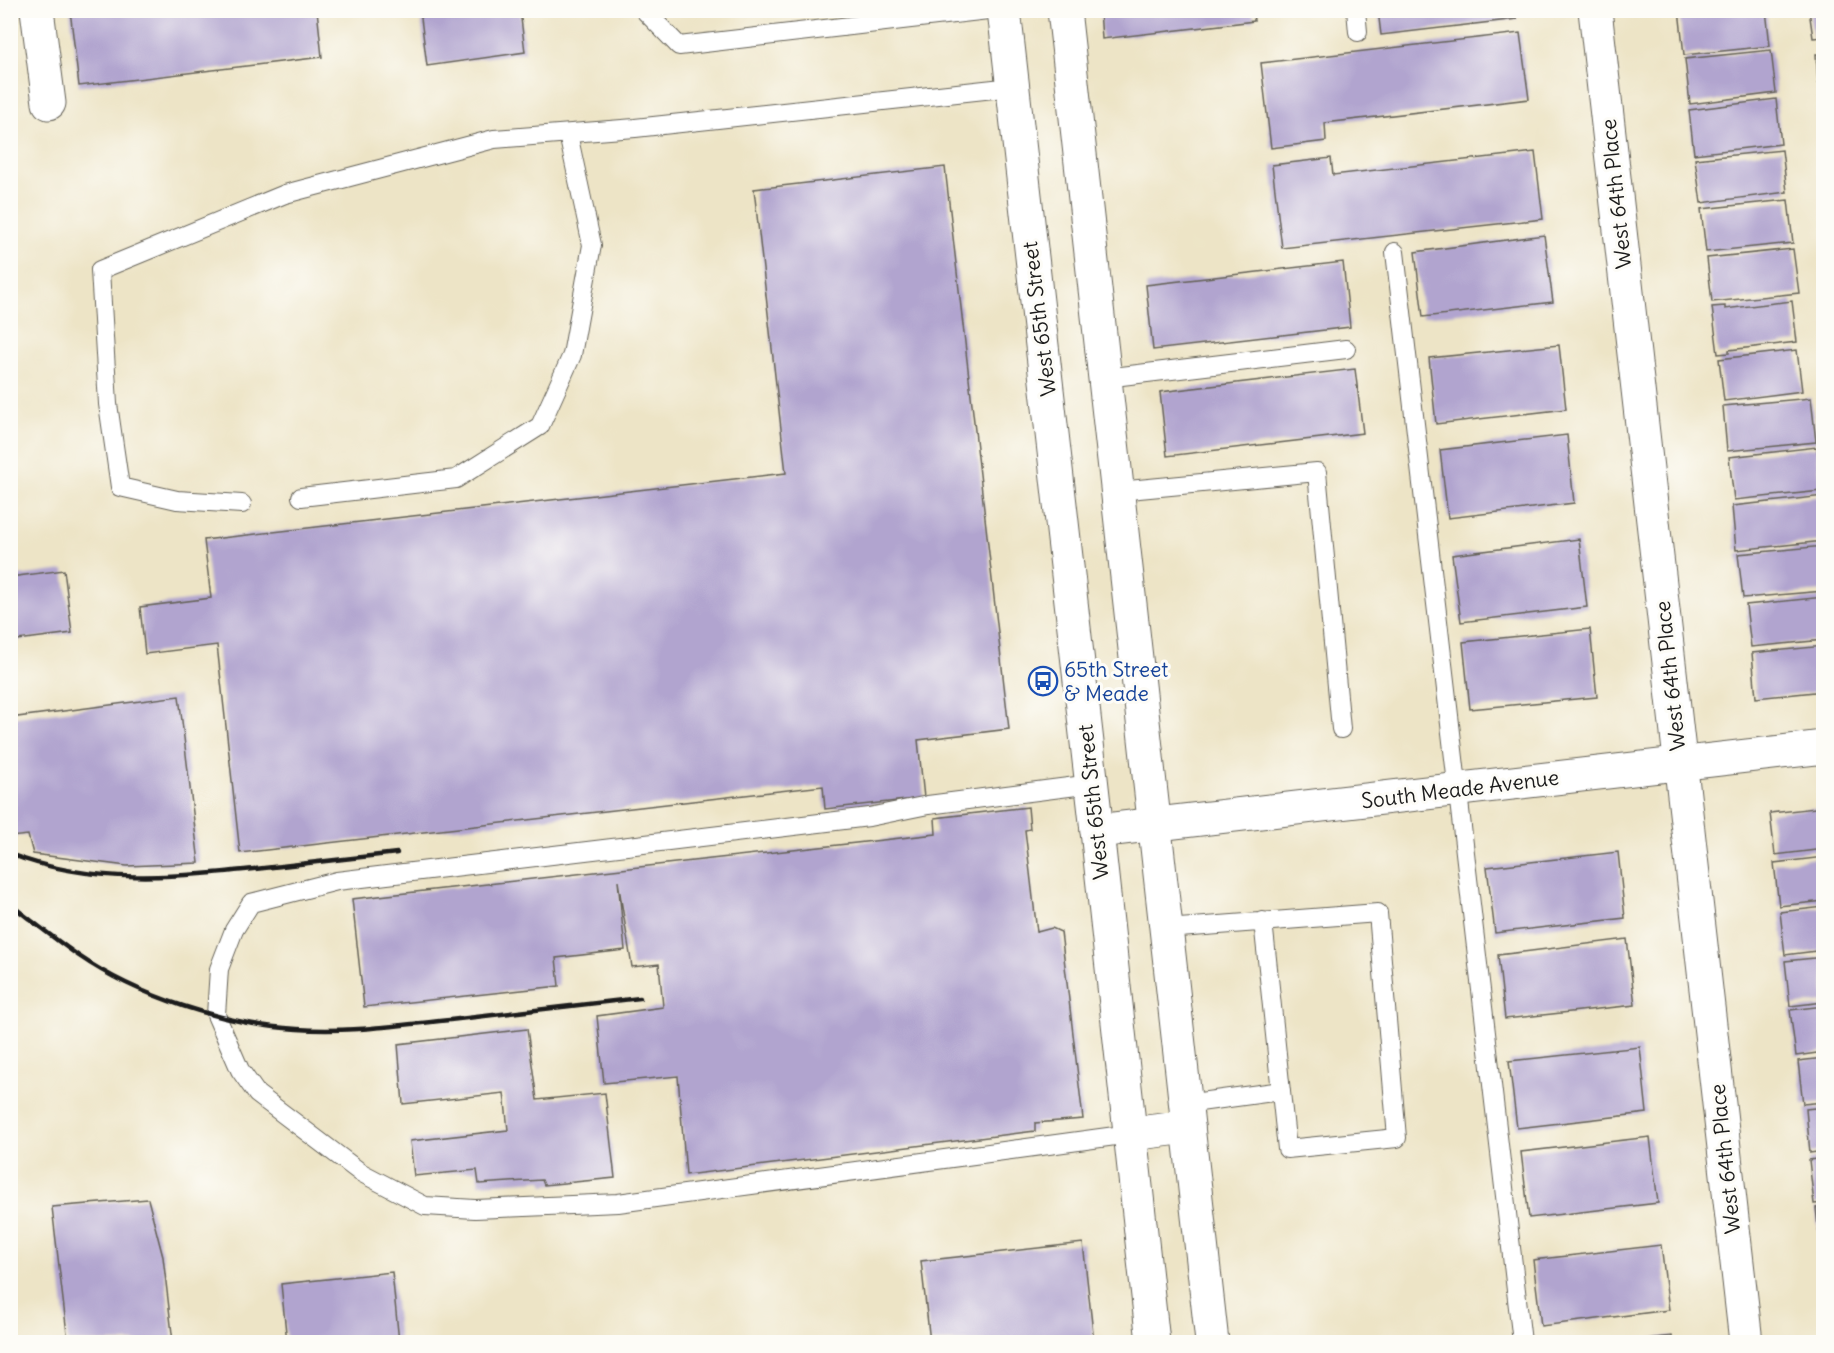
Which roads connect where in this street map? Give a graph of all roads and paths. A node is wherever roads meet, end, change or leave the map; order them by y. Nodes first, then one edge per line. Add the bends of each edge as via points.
1 (37, 10) edge
2 (644, 10) edge
3 (988, 10) edge
4 (1004, 10) edge
5 (1064, 10) edge
6 (1356, 10) edge
7 (1595, 10) edge
8 (1358, 32) dead end
9 (1012, 87) junction
10 (49, 103) dead end
11 (568, 134) junction
12 (1395, 252) dead end
13 (1346, 349) dead end
14 (1105, 378) junction
15 (1118, 490) junction
16 (301, 497) dead end
17 (242, 504) dead end
18 (1341, 729) dead end
19 (1824, 747) edge
20 (1680, 764) junction
21 (1092, 784) junction
22 (1457, 789) junction
23 (1154, 824) junction
24 (1097, 831) junction
25 (1263, 921) junction
26 (1166, 929) junction
27 (1281, 1091) junction
28 (1187, 1116) junction
29 (1130, 1134) junction
30 (1153, 1342) edge
31 (1212, 1342) edge
32 (1522, 1342) edge
33 (1746, 1342) edge

1 - 10 street
2 - 3 lane via 679,46
4 - 9 street, West 65th Street
5 - 14 street
6 - 8 lane
7 - 20 street, West 64th Place
9 - 11 lane
9 - 21 street, West 65th Street
11 - 16 lane via 592,245 572,355 540,426 456,479
11 - 17 lane via 494,139 285,194 100,270 108,404 120,487 177,500
12 - 22 lane
13 - 14 lane
14 - 15 street
15 - 18 lane via 1317,472
15 - 23 street
19 - 20 street, South Meade Avenue
20 - 22 street, South Meade Avenue
20 - 33 street, West 64th Place
21 - 24 street, West 65th Street
21 - 29 lane via 928,804 868,817 337,881 261,900 251,903 234,930 219,969 216,1015 240,1070 257,1094 360,1172 425,1206 475,1209 618,1203
22 - 23 street, South Meade Avenue
22 - 32 lane
23 - 24 street, South Meade Avenue
23 - 26 street
24 - 29 street, West 65th Street
25 - 26 lane
25 - 27 lane
25 - 27 lane via 1378,913 1397,1138 1287,1149
26 - 28 street
27 - 28 lane
28 - 29 street
28 - 31 street
29 - 30 street, West 65th Street

